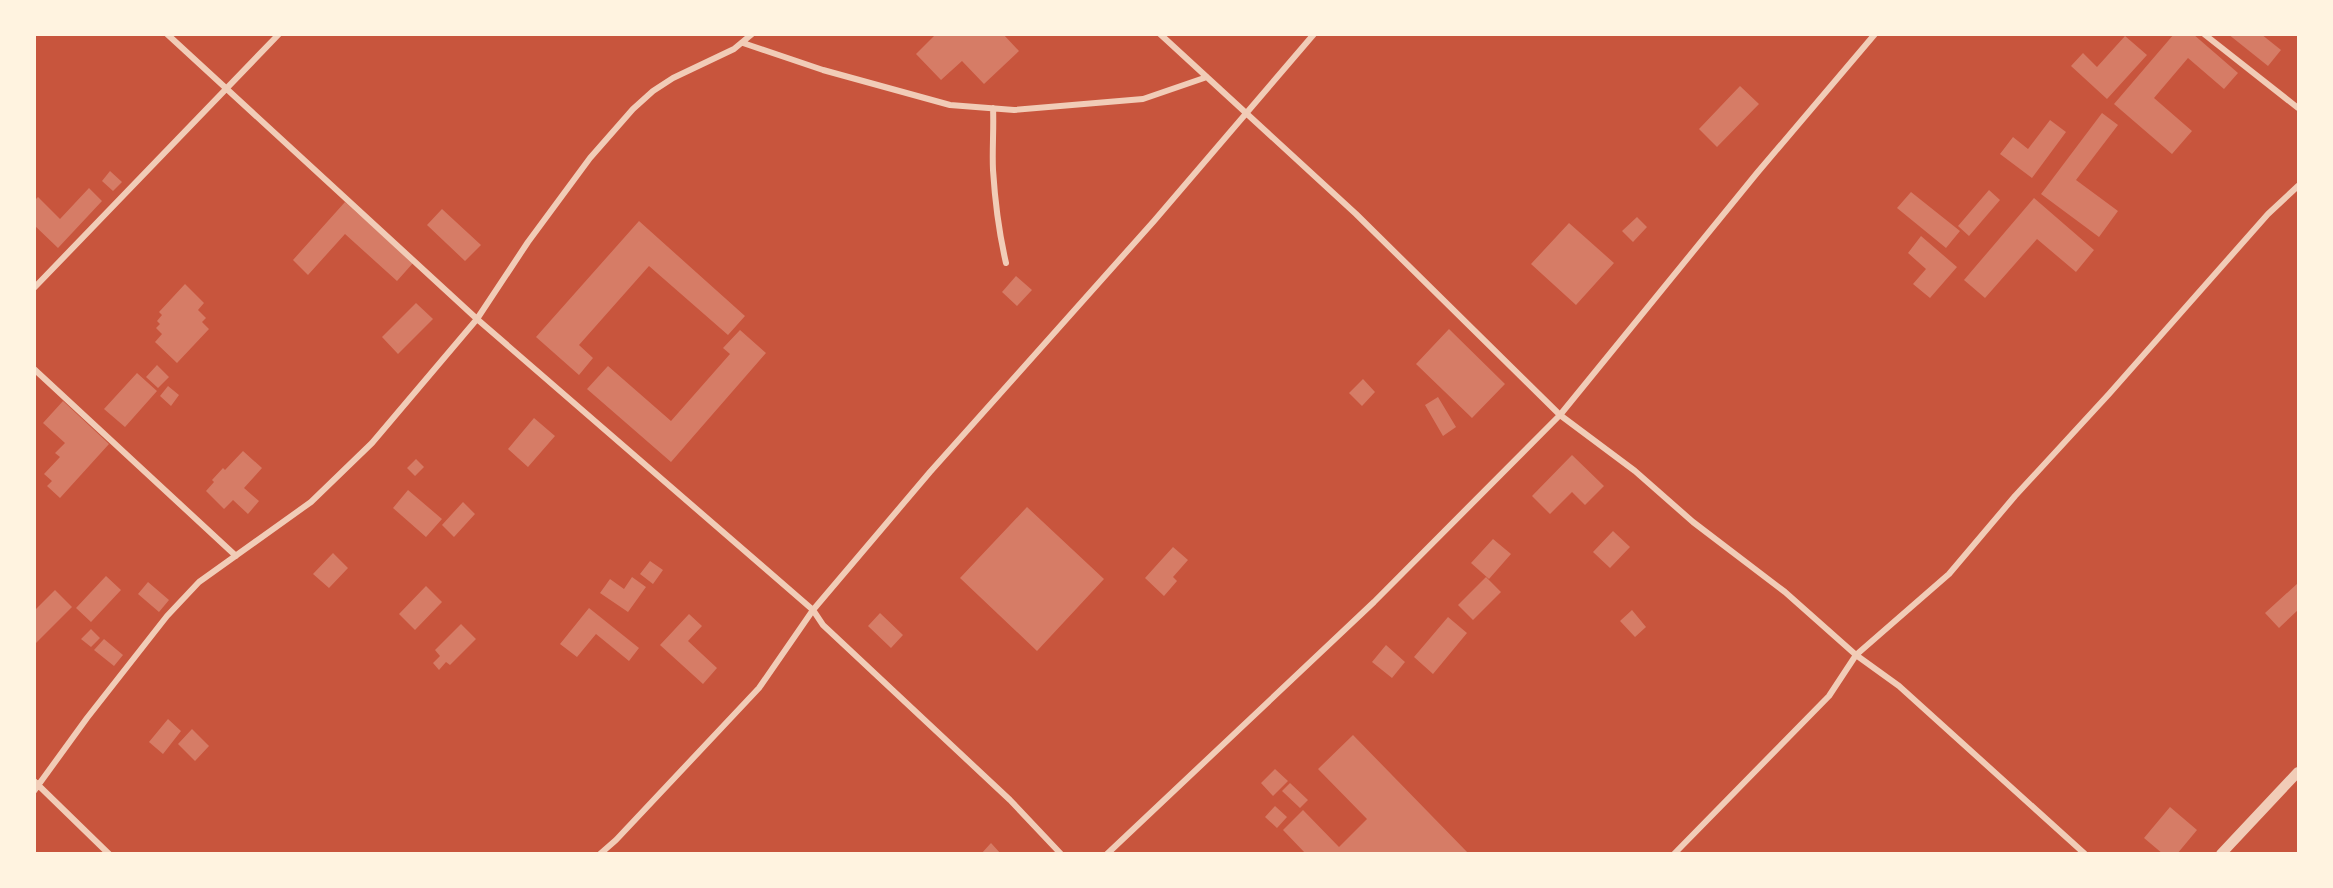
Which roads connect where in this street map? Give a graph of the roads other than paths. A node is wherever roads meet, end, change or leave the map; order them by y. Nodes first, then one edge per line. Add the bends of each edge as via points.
1 (167, 34) edge
2 (279, 34) edge
3 (752, 34) edge
4 (1160, 34) edge
5 (1314, 34) edge
6 (1875, 34) edge
7 (2204, 34) edge
8 (743, 43) junction
9 (1207, 77) junction
10 (225, 88) junction
11 (993, 108) junction
12 (2298, 108) edge
13 (1248, 113) junction
14 (2298, 186) edge
15 (1006, 263) dead end
16 (34, 288) edge
17 (477, 319) junction
18 (34, 369) edge
19 (1560, 415) junction
20 (236, 556) junction
21 (813, 610) junction
22 (1856, 655) junction
23 (2298, 772) edge
24 (36, 786) edge
25 (109, 854) edge
26 (600, 854) edge
27 (1061, 854) edge
28 (1107, 854) edge
29 (1674, 854) edge
30 (2085, 854) edge
31 (2221, 854) edge

1 - 10 street
2 - 10 street
3 - 8 street
4 - 9 street
5 - 13 street
6 - 19 street
7 - 12 street
8 - 11 street via 890,90 950,105
8 - 17 street via 673,78 633,109 583,167
9 - 11 street via 1143,99 1014,110
9 - 13 street
10 - 16 street
10 - 17 street
11 - 15 street via 993,167
13 - 19 street via 1356,213
13 - 21 street
14 - 22 street via 2268,214 2014,496 1949,574
17 - 20 street via 372,443 311,502
17 - 21 street
18 - 20 street
19 - 22 street via 1785,592
19 - 28 street via 1374,602
20 - 24 street via 199,582 167,616
21 - 26 street via 759,688
21 - 27 street via 823,625 1010,800
22 - 29 street via 1829,696
22 - 30 street via 1899,686
23 - 31 street
24 - 25 street

